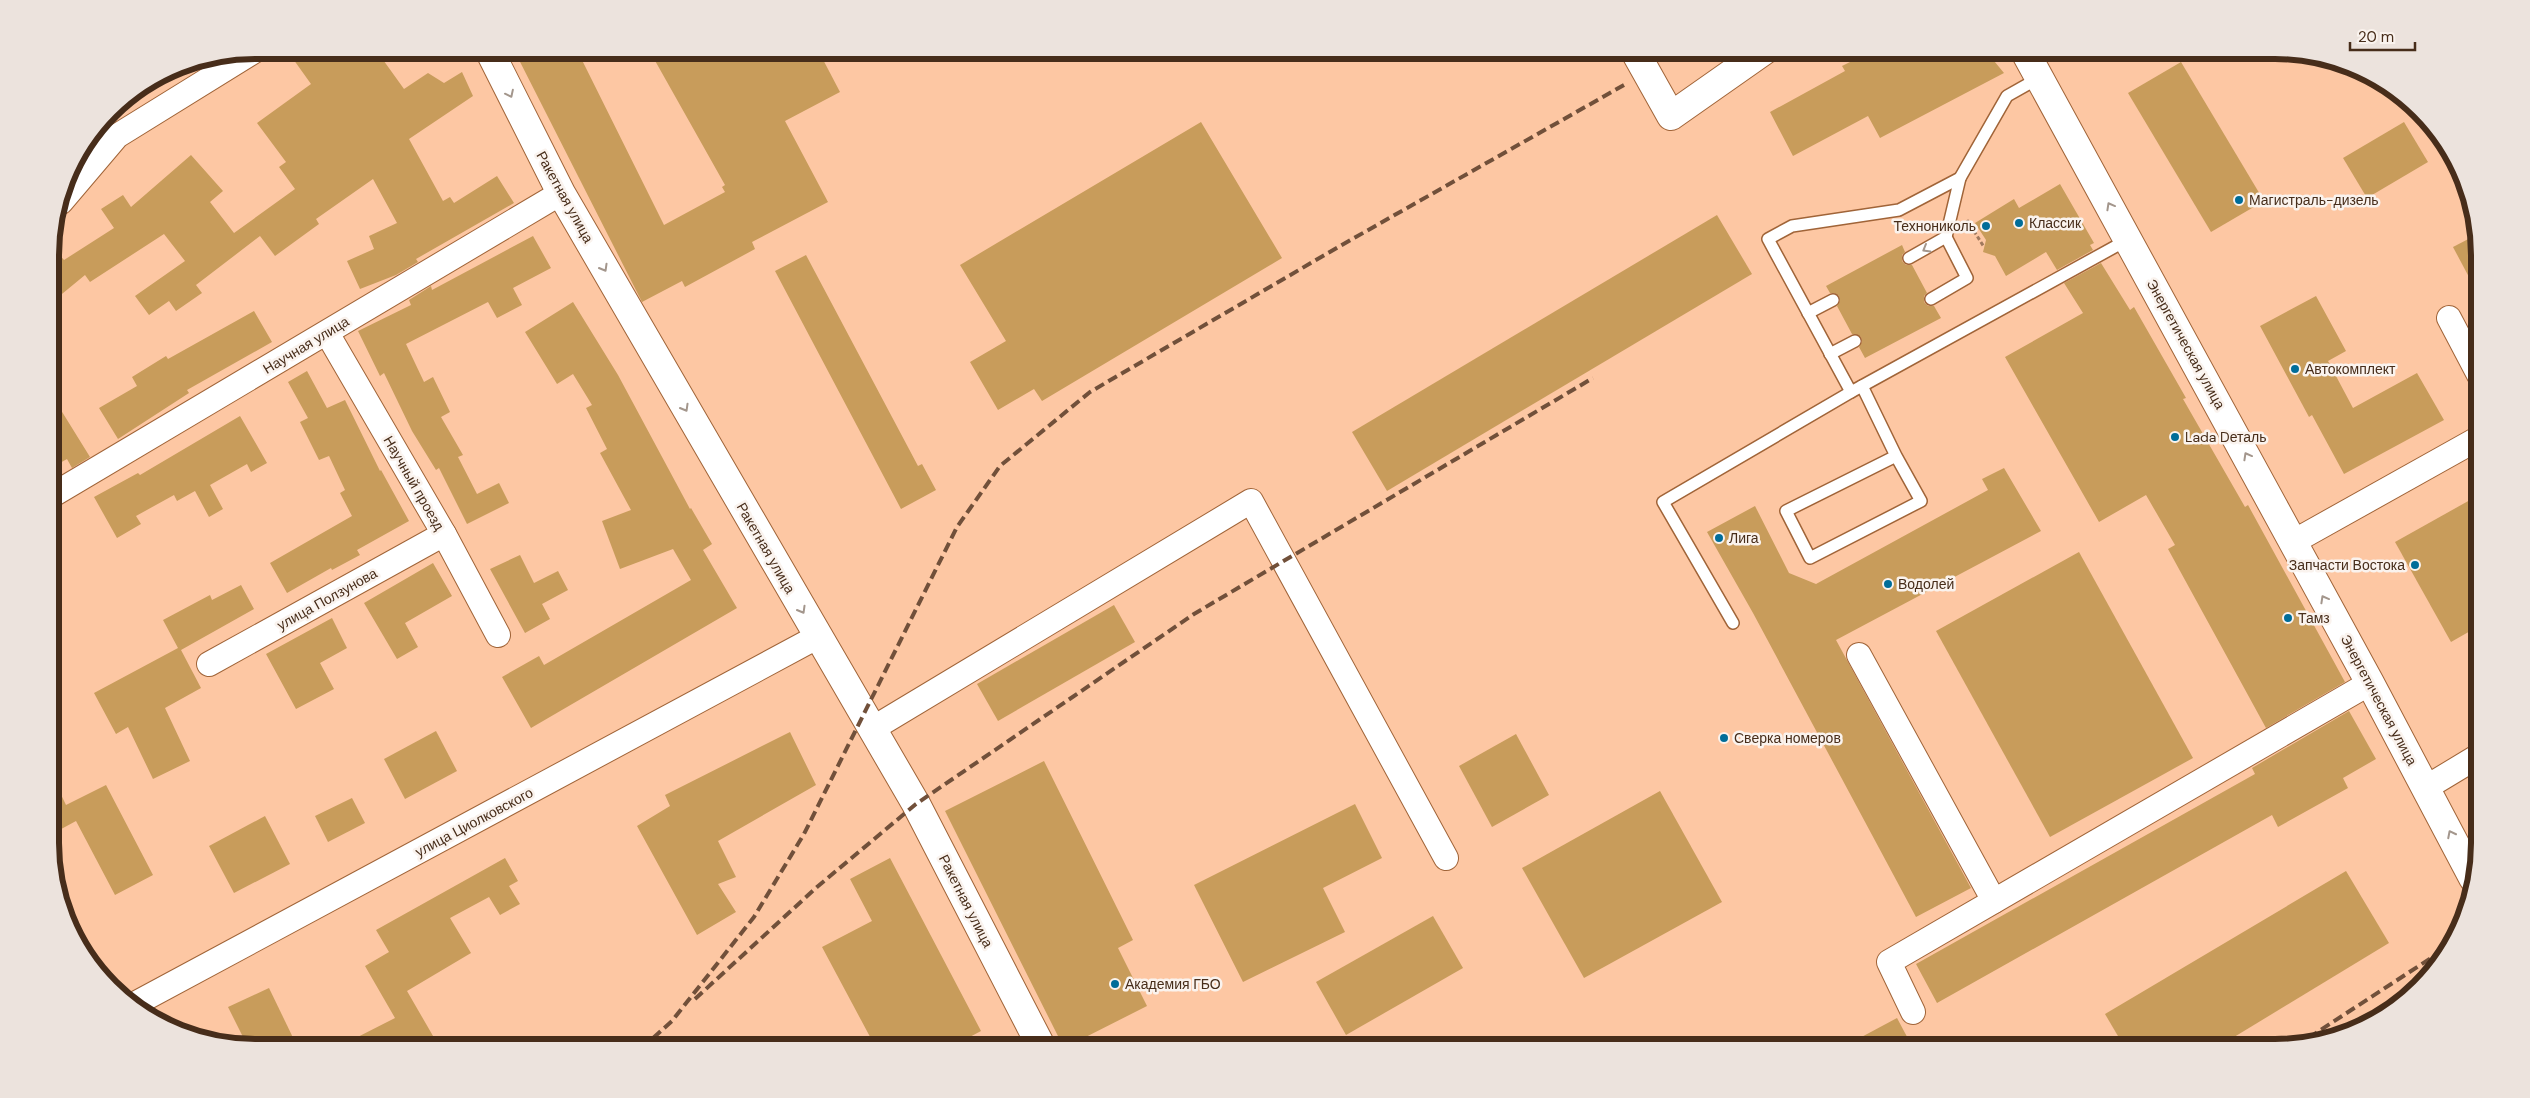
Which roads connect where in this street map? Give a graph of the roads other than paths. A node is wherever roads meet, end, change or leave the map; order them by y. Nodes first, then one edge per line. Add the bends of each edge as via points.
1 (241, 59) edge
2 (494, 59) edge
3 (1639, 59) edge
4 (1752, 59) edge
5 (2029, 59) edge
6 (2040, 77) junction
7 (1960, 178) junction
8 (69, 193) edge
9 (561, 193) junction
10 (1946, 237) junction
11 (2128, 239) junction
12 (1909, 258) dead end
13 (1930, 299) dead end
14 (1833, 300) dead end
15 (1808, 313) junction
16 (2449, 318) dead end
17 (327, 333) junction
18 (1855, 341) dead end
19 (1830, 354) junction
20 (2471, 360) edge
21 (1862, 386) junction
22 (1851, 392) junction
23 (2471, 442) edge
24 (1896, 456) junction
25 (59, 491) edge
26 (444, 534) junction
27 (2293, 542) junction
28 (1733, 623) dead end
29 (498, 635) dead end
30 (817, 637) junction
31 (1859, 655) dead end
32 (209, 664) dead end
33 (2370, 683) junction
34 (872, 729) junction
35 (2471, 760) edge
36 (2426, 787) junction
37 (1446, 858) dead end
38 (2469, 871) edge
39 (1994, 901) junction
40 (139, 1002) edge
41 (1913, 1012) dead end
42 (1037, 1039) edge

1 - 8 street via 117,136
2 -> 9 street, Ракетная улица
3 - 4 street via 1671,116
5 - 6 street, Энергетическая улица
6 - 7 lane via 2007,96
11 -> 6 street, Энергетическая улица
7 - 10 lane
7 - 15 lane via 1899,210 1792,226 1768,239
9 - 17 street, Научная улица
9 -> 30 street, Ракетная улица
10 -> 12 lane
10 - 13 lane via 1967,278
11 - 21 lane
27 -> 11 street, Энергетическая улица
14 - 15 lane
15 - 19 lane
16 - 20 street
17 - 25 street, Научная улица
17 - 26 street, Научный проезд
18 - 19 lane
19 - 22 lane
21 - 22 lane
21 - 24 lane
22 - 28 lane via 1664,502
23 - 27 street
24 - 24 lane via 1786,511 1810,558 1921,501
26 - 29 street, Научный проезд
26 - 32 street, улица Ползунова
33 -> 27 street, Энергетическая улица
30 - 34 street, Ракетная улица
30 - 40 street, улица Циолковского
31 - 39 street
33 - 36 street, Энергетическая улица
33 - 39 street
34 - 37 street via 1251,501
34 - 42 street, Ракетная улица via 920,813
35 - 36 street
38 -> 36 street, Энергетическая улица
39 - 41 street via 1889,962

